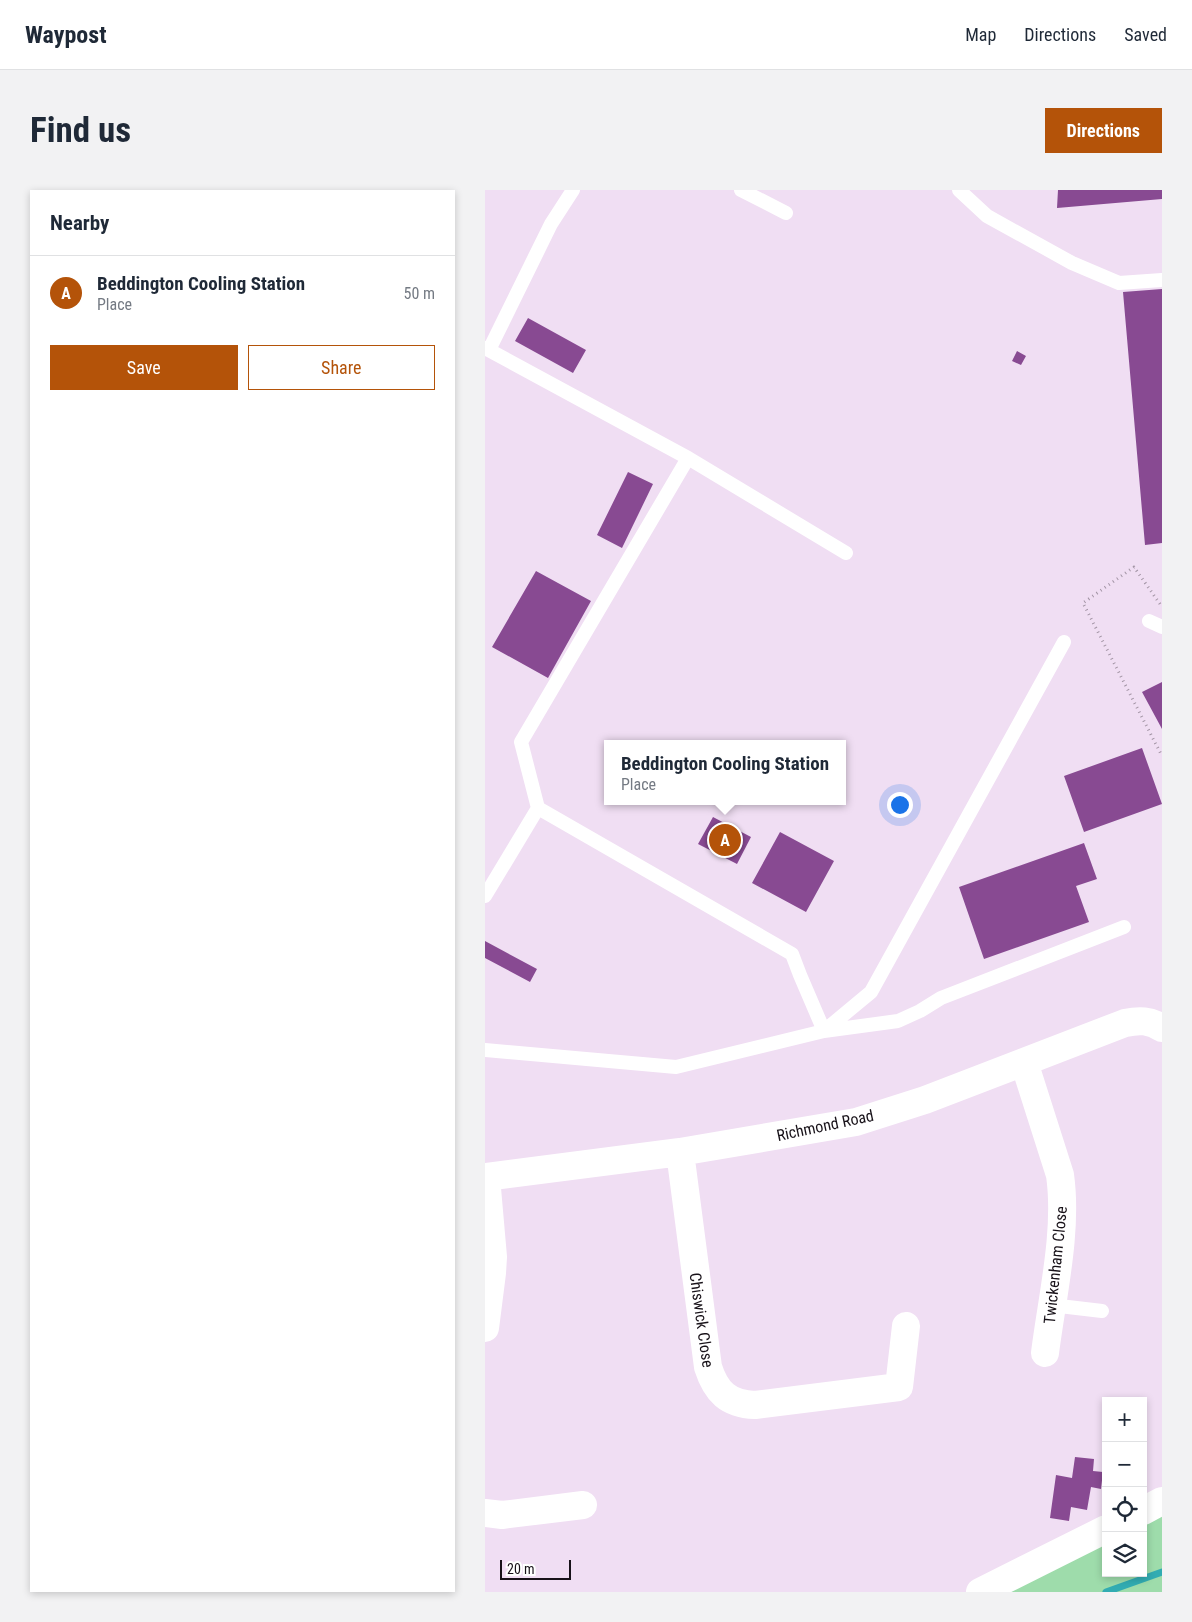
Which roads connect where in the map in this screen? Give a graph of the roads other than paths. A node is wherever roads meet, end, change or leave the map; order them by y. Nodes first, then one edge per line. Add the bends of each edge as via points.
1 (573, 190) edge
2 (741, 190) edge
3 (959, 190) edge
4 (785, 213) dead end
5 (1162, 280) edge
6 (487, 349) edge
7 (688, 458) junction
8 (846, 553) dead end
9 (1064, 642) dead end
10 (538, 808) junction
11 (485, 896) edge
12 (1124, 927) dead end
13 (1157, 1025) edge
14 (824, 1030) junction
15 (485, 1050) edge
16 (1024, 1062) junction
17 (680, 1152) junction
18 (486, 1177) edge
19 (1051, 1305) junction
20 (1102, 1311) dead end
21 (906, 1326) dead end
22 (485, 1328) edge
23 (1045, 1353) dead end
24 (1162, 1501) edge
25 (583, 1505) dead end
26 (1147, 1509) edge
27 (485, 1513) edge
28 (1102, 1531) edge
29 (980, 1592) edge

1 - 6 lane via 551,224
2 - 4 lane
3 - 5 lane via 987,216 1072,263 1119,283
6 - 7 lane
7 - 8 lane
7 - 10 lane via 521,742
9 - 14 lane via 871,992
10 - 11 lane
10 - 14 lane via 792,954
12 - 14 lane via 941,998 898,1020
13 - 16 street, Richmond Road via 1138,1020 1125,1023
14 - 15 lane via 677,1067
16 - 17 street, Richmond Road via 856,1122
16 - 19 street, Twickenham Close via 1060,1175 1061,1232
17 - 18 street, Richmond Road
17 - 21 street, Chiswick Close via 708,1367 712,1381 727,1398 755,1405 899,1387
18 - 22 street via 493,1257
19 - 20 lane
19 - 23 street, Twickenham Close
24 - 26 street
25 - 27 street via 502,1515
28 - 29 street

